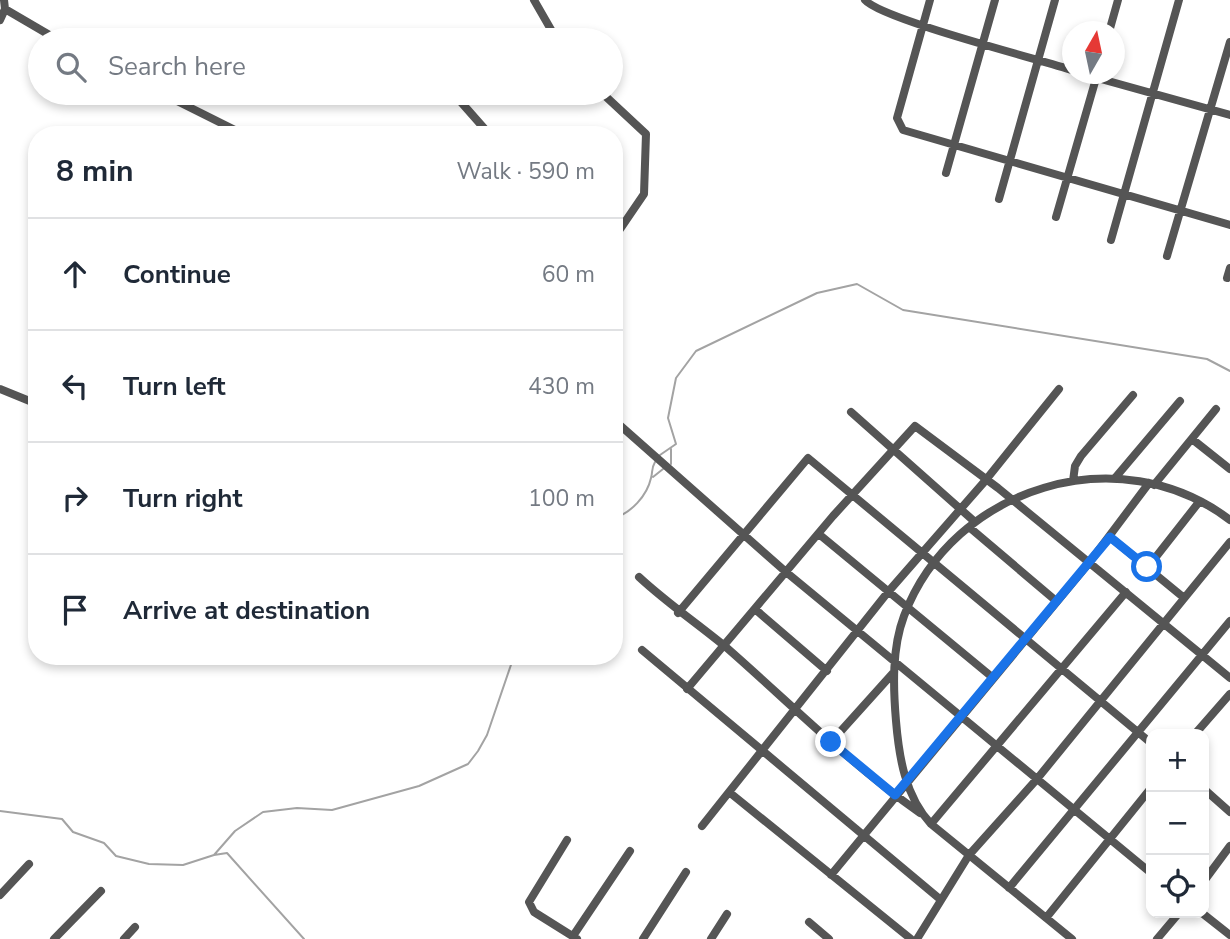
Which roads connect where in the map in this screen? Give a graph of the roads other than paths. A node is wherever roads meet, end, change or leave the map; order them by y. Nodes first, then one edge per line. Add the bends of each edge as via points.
1 (534, 0) edge
2 (865, 0) edge
3 (930, 0) edge
4 (995, 0) edge
5 (1055, 0) edge
6 (1118, 0) edge
7 (1179, 0) edge
8 (5, 4) edge
9 (0, 20) edge
10 (1112, 21) edge
11 (923, 23) junction
12 (40, 28) edge
13 (550, 28) edge
14 (1230, 42) edge
15 (982, 43) junction
16 (1039, 59) junction
17 (1062, 66) edge
18 (1095, 84) edge
19 (1122, 84) edge
20 (1151, 93) junction
21 (185, 105) edge
22 (464, 105) edge
23 (615, 105) edge
24 (1211, 111) junction
25 (1230, 115) edge
26 (227, 126) edge
27 (483, 126) edge
28 (954, 146) junction
29 (1009, 162) junction
30 (946, 173) dead end
31 (1068, 179) junction
32 (1124, 195) junction
33 (999, 199) dead end
34 (1182, 211) junction
35 (1056, 217) dead end
36 (623, 225) edge
37 (1230, 225) edge
38 (1111, 240) dead end
39 (1167, 256) dead end
40 (1230, 268) edge
41 (1227, 278) dead end
42 (0, 389) edge
43 (1059, 389) dead end
44 (1133, 395) dead end
45 (28, 400) edge
46 (1180, 401) dead end
47 (1216, 409) dead end
48 (851, 412) dead end
49 (623, 428) edge
50 (1192, 439) junction
51 (893, 450) junction
52 (1230, 469) edge
53 (1115, 478) junction
54 (985, 481) junction
55 (1073, 481) junction
56 (1151, 484) junction
57 (852, 495) junction
58 (1010, 498) junction
59 (1199, 502) junction
60 (959, 508) junction
61 (1230, 520) edge
62 (972, 525) junction
63 (820, 535) junction
64 (744, 536) junction
65 (1110, 537) junction
66 (1230, 542) edge
67 (920, 552) junction
68 (936, 563) junction
69 (1089, 563) junction
70 (1147, 567) junction
71 (786, 572) junction
72 (639, 577) dead end
73 (888, 592) junction
74 (1126, 592) junction
75 (1184, 597) junction
76 (1055, 600) junction
77 (908, 608) junction
78 (756, 610) junction
79 (678, 613) junction
80 (1230, 621) edge
81 (1162, 624) junction
82 (858, 631) junction
83 (1024, 638) junction
84 (725, 646) junction
85 (642, 650) dead end
86 (1201, 656) junction
87 (895, 662) junction
88 (1063, 668) junction
89 (827, 671) junction
90 (894, 672) junction
91 (992, 677) junction
92 (1230, 678) edge
93 (687, 689) junction
94 (1230, 694) edge
95 (1101, 700) junction
96 (795, 710) junction
97 (960, 716) junction
98 (1199, 729) edge
99 (1139, 732) junction
100 (1146, 738) edge
101 (831, 742) junction
102 (998, 747) junction
103 (763, 752) junction
104 (1037, 779) junction
105 (906, 780) junction
106 (729, 792) junction
107 (1148, 792) edge
108 (1207, 792) edge
109 (895, 795) junction
110 (1073, 811) junction
111 (1230, 812) edge
112 (922, 815) junction
113 (931, 824) junction
114 (702, 825) dead end
115 (861, 835) junction
116 (567, 840) dead end
117 (1111, 842) junction
118 (1230, 846) edge
119 (631, 851) dead end
120 (969, 855) junction
121 (29, 864) dead end
122 (1146, 869) edge
123 (686, 872) dead end
124 (1209, 874) edge
125 (831, 875) junction
126 (1009, 888) junction
127 (102, 891) dead end
128 (0, 895) edge
129 (942, 900) junction
130 (727, 914) dead end
131 (1046, 918) junction
132 (1175, 918) edge
133 (1208, 918) edge
134 (809, 922) dead end
135 (135, 927) dead end
136 (1230, 935) edge
137 (575, 937) edge
138 (54, 939) edge
139 (124, 939) edge
140 (643, 939) edge
141 (711, 939) edge
142 (829, 939) edge
143 (911, 939) edge
144 (917, 939) edge
145 (1072, 939) edge
146 (1157, 939) edge

1 - 13 street
2 - 11 street via 873,8
3 - 11 street
4 - 15 street
5 - 16 street
6 - 10 street
7 - 20 street
8 - 9 street
8 - 12 street
11 - 15 street
11 - 28 street via 898,125
14 - 24 street
15 - 16 street
15 - 28 street
16 - 17 street
16 - 29 street
18 - 31 street
19 - 20 street
20 - 24 street
20 - 32 street
21 - 26 street
22 - 27 street
23 - 36 street via 646,134 644,194
24 - 25 street
24 - 34 street
28 - 29 street
28 - 30 street
29 - 31 street
29 - 33 street
31 - 32 street
31 - 35 street
32 - 34 street
32 - 38 street
34 - 37 street
34 - 39 street
40 - 41 street
42 - 45 street
43 - 54 street
44 - 55 street via 1081,456
46 - 53 street
47 - 50 street
48 - 51 street
49 - 64 street
50 - 52 street
50 - 56 street
51 - 54 street via 915,426
51 - 57 street
51 - 60 street
53 - 55 street
53 - 56 street
54 - 58 street
54 - 60 street
55 - 58 street
56 - 59 street
56 - 65 street
57 - 63 street
57 - 64 street via 808,458
57 - 67 street
58 - 62 street
58 - 69 street
59 - 61 street
59 - 70 street
60 - 62 street
60 - 67 street
62 - 68 street
62 - 76 street
63 - 71 street
63 - 73 street
64 - 71 street
64 - 79 street
65 - 69 street
65 - 70 street
66 - 75 street
67 - 68 street
67 - 73 street
68 - 77 street
68 - 83 street
69 - 74 street
69 - 76 street
70 - 75 street
71 - 78 street
71 - 82 street
72 - 79 street
73 - 77 street
73 - 82 street
74 - 81 street
74 - 88 street
75 - 81 street
76 - 83 street
77 - 87 street
77 - 91 street
78 - 84 street
78 - 89 street
79 - 84 street
80 - 86 street
81 - 86 street
81 - 95 street
82 - 87 street
82 - 89 street
83 - 88 street
83 - 91 street
84 - 93 street
84 - 96 street
85 - 93 street
86 - 92 street
86 - 99 street
87 - 90 street
87 - 97 street
88 - 95 street
88 - 102 street
89 - 96 street
90 - 101 street
90 - 105 street via 897,734
91 - 97 street
93 - 103 street
94 - 98 street
95 - 99 street
95 - 104 street
96 - 101 street
96 - 103 street
97 - 102 street
97 - 105 street
99 - 100 street
99 - 110 street
101 - 109 street
102 - 104 street
102 - 113 street
103 - 106 street
103 - 115 street
104 - 110 street
104 - 120 street
105 - 109 street
105 - 112 street
106 - 114 street
106 - 125 street
107 - 117 street
108 - 111 street
109 - 112 street
109 - 115 street
110 - 117 street
110 - 126 street
112 - 113 street
113 - 120 street
115 - 125 street
115 - 129 street
116 - 137 street via 529,902 534,912
117 - 122 street
117 - 131 street
118 - 124 street
119 - 137 street
120 - 126 street
120 - 129 street
121 - 128 street
123 - 140 street
125 - 143 street
126 - 131 street
127 - 138 street
129 - 144 street
130 - 141 street
131 - 145 street
132 - 146 street
133 - 136 street
134 - 142 street
135 - 139 street

